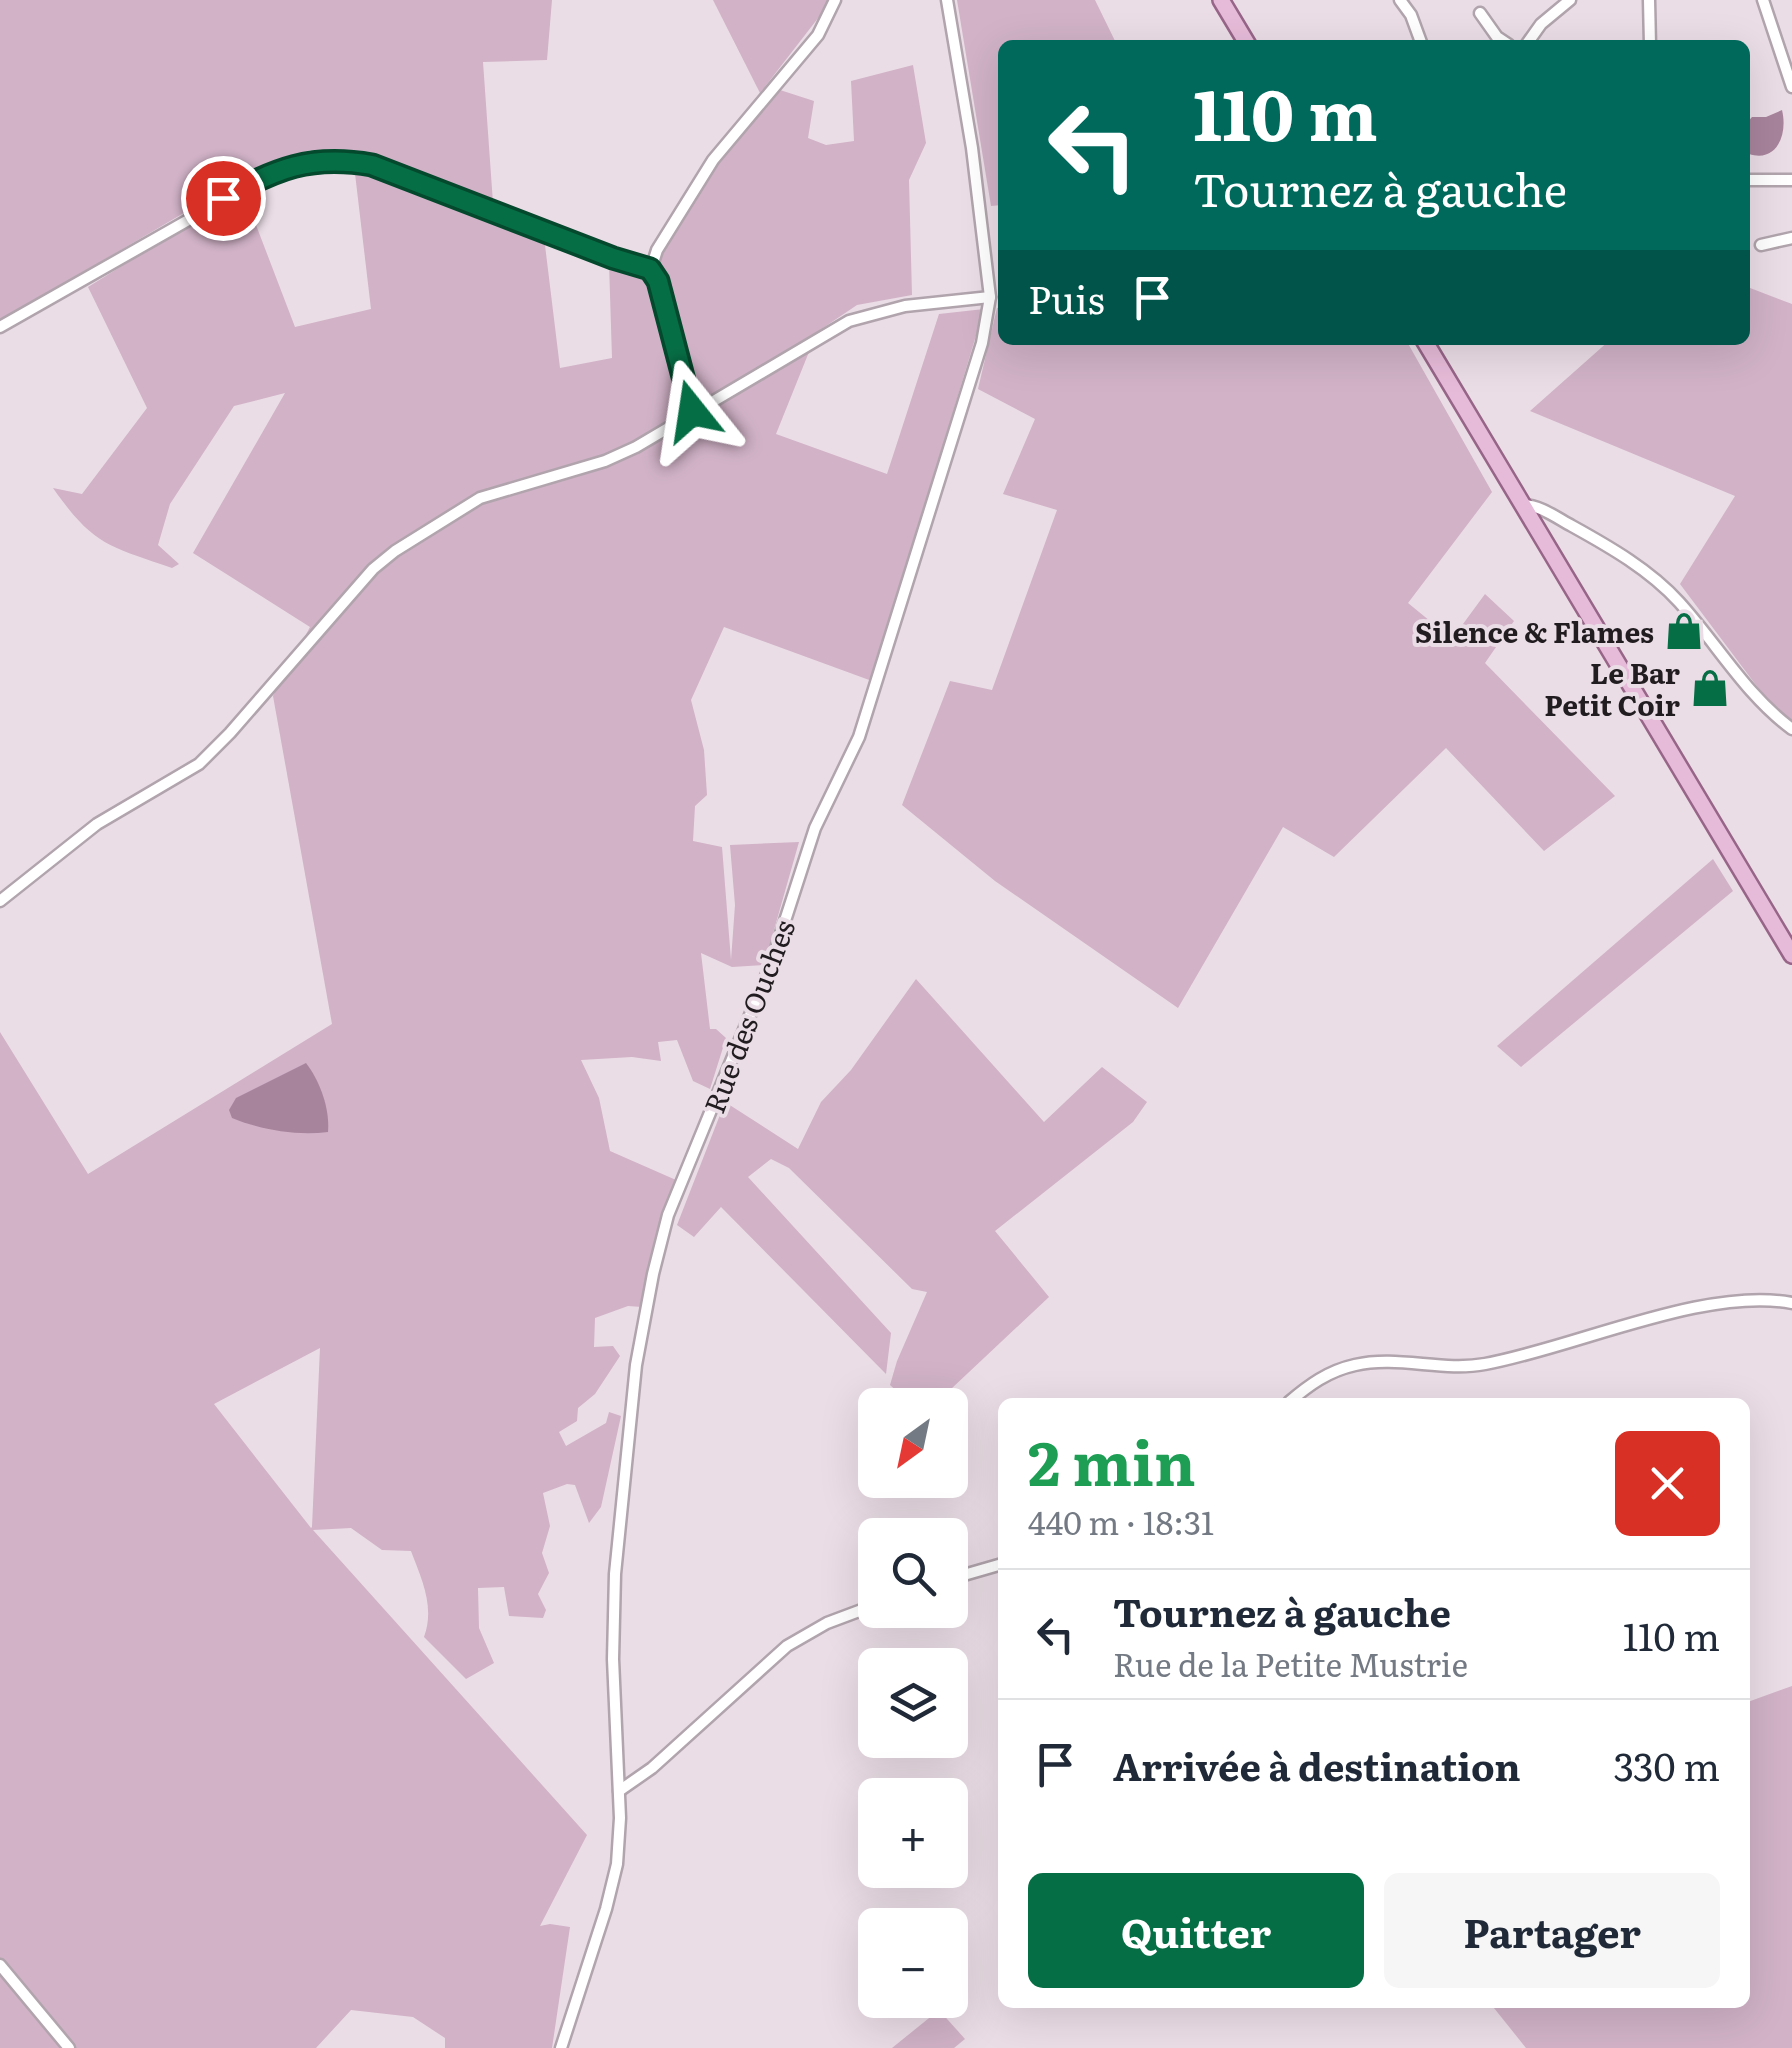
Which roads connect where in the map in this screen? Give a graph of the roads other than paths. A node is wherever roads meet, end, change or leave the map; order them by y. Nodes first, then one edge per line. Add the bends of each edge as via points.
1 (835, 0) edge
2 (947, 0) edge
3 (1220, 0) edge
4 (1400, 0) edge
5 (1570, 0) edge
6 (1649, 0) edge
7 (1764, 0) edge
8 (1480, 14) dead end
9 (1245, 40) edge
10 (1420, 40) edge
11 (1502, 40) edge
12 (1530, 40) edge
13 (1650, 40) edge
14 (1792, 87) edge
15 (1750, 180) edge
16 (1792, 180) edge
17 (1792, 238) edge
18 (1761, 246) dead end
19 (650, 269) junction
20 (990, 297) junction
21 (0, 327) edge
22 (1427, 345) edge
23 (692, 411) junction
24 (1522, 505) junction
25 (1792, 730) edge
26 (0, 901) edge
27 (1792, 955) edge
28 (1792, 1304) edge
29 (1295, 1398) edge
30 (998, 1565) edge
31 (968, 1574) edge
32 (858, 1611) edge
33 (619, 1791) junction
34 (0, 1964) edge
35 (69, 2048) edge
36 (561, 2048) edge

1 - 19 street via 818,35 713,160
2 - 20 street, Rue des Ouches
3 - 9 main road
4 - 10 street
5 - 12 street
6 - 13 street
7 - 14 street
8 - 11 street
15 - 16 street
17 - 18 street
19 - 21 street via 372,165 313,160 245,186
19 - 23 street
20 - 23 street via 905,306 848,321
20 - 33 street, Rue des Ouches via 982,343 859,737 815,828 772,964 668,1214 653,1274 614,1574
22 - 24 main road
23 - 26 street via 622,454 480,498 395,551 199,764 97,824
24 - 25 street via 1614,550 1675,598 1756,700
24 - 27 main road
28 - 29 street via 1725,1303 1466,1367 1357,1364 1328,1374
30 - 31 street
32 - 33 street via 787,1646
33 - 36 street, Rue des Ouches via 612,1887
34 - 35 street

